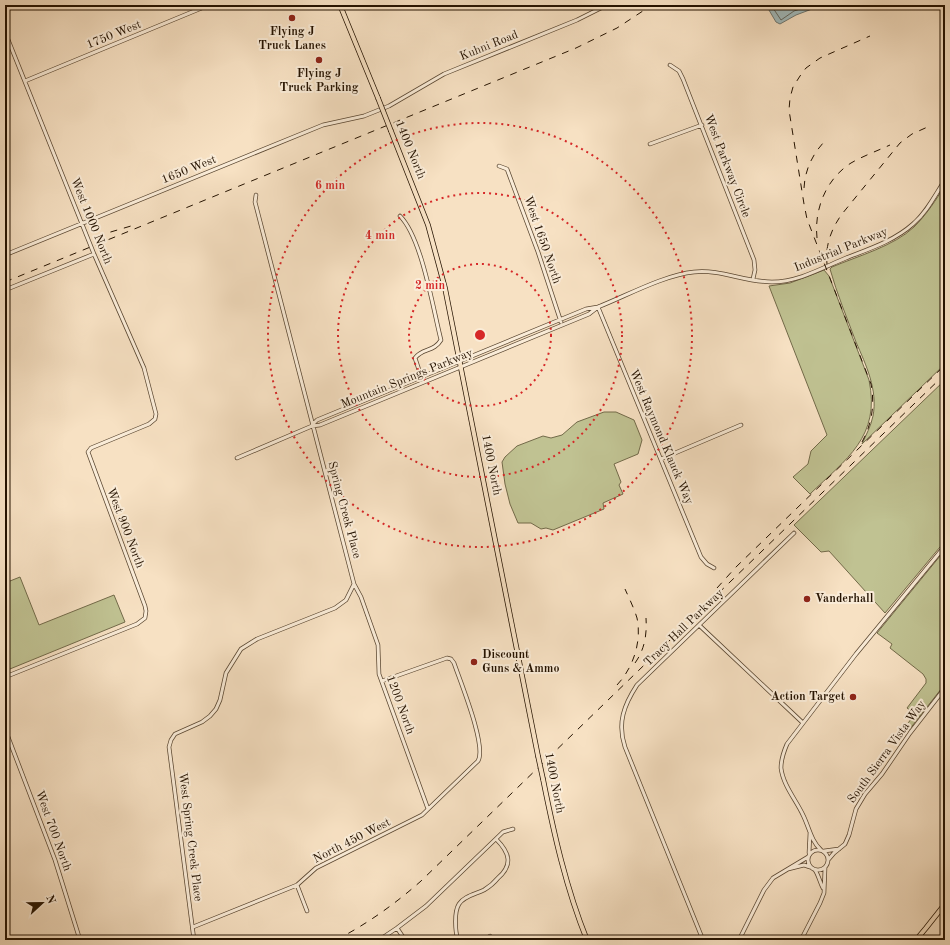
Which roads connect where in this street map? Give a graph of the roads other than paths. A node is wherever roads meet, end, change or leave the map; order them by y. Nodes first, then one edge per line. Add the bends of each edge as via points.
1 (209, 5) edge
2 (340, 5) edge
3 (607, 5) edge
4 (5, 32) edge
5 (670, 64) dead end
6 (25, 81) junction
7 (382, 109) joint
8 (702, 125) junction
9 (650, 144) dead end
10 (499, 166) dead end
11 (945, 180) edge
12 (256, 195) dead end
13 (400, 216) dead end
14 (82, 223) junction
15 (94, 254) junction
16 (5, 255) edge
17 (753, 279) junction
18 (5, 290) edge
19 (598, 307) junction
20 (560, 320) junction
21 (562, 325) junction
22 (460, 361) junction
23 (461, 367) junction
24 (421, 377) junction
25 (424, 382) junction
26 (312, 426) junction
27 (741, 426) dead end
28 (88, 452) joint
29 (237, 458) dead end
30 (661, 459) junction
31 (794, 533) dead end
32 (945, 546) edge
33 (714, 568) dead end
34 (354, 584) junction
35 (700, 626) junction
36 (5, 677) edge
37 (382, 681) junction
38 (945, 688) edge
39 (802, 723) junction
40 (5, 729) edge
41 (428, 809) junction
42 (513, 828) dead end
43 (810, 833) junction
44 (496, 839) junction
45 (839, 849) junction
46 (823, 851) junction
47 (808, 855) junction
48 (828, 860) junction
49 (810, 867) junction
50 (825, 868) junction
51 (788, 869) junction
52 (815, 870) junction
53 (297, 886) junction
54 (823, 888) junction
55 (945, 904) edge
56 (307, 911) dead end
57 (193, 928) junction
58 (397, 928) junction
59 (80, 940) edge
60 (194, 940) edge
61 (379, 940) edge
62 (405, 940) edge
63 (458, 940) edge
64 (484, 940) edge
65 (493, 940) edge
66 (586, 940) edge
67 (703, 940) edge
68 (739, 940) edge
69 (801, 940) edge
70 (916, 940) edge

1 - 6 street, 1750 West
2 - 22 main road, 1400 North, bridge via 418,196 445,288
3 - 7 street, Kuhni Road via 444,74
4 - 6 street, West 1000 North
5 - 8 street, West Parkway Circle via 679,71
6 - 14 street, West 1000 North
7 - 14 street, 1650 West via 364,116 323,125
8 - 9 street
8 - 17 street, West Parkway Circle via 754,260
10 - 20 street, West 1650 North via 507,169
11 - 17 street, Industrial Parkway via 922,215 894,238 804,276 785,281 766,282
12 - 26 street, Spring Creek Place via 254,202
13 - 24 street via 406,222 418,248 441,340 438,346 418,354 415,358
14 - 15 street, West 1000 North
14 - 16 street, 1650 West
15 - 18 street
15 - 28 street, West 1000 North via 144,368 156,417 153,422
17 - 19 street, Industrial Parkway via 712,272 687,273 667,278
19 - 20 street, Mountain Springs Parkway
19 - 21 street, Mountain Springs Parkway via 591,313
19 - 30 street, West Raymond Klauck Way
20 - 21 street, West 1650 North
20 - 22 street, Mountain Springs Parkway
21 - 23 street, Mountain Springs Parkway
22 - 23 main road, 1400 North
22 - 24 street, Mountain Springs Parkway
23 - 25 street, Mountain Springs Parkway
23 - 66 main road, 1400 North, bridge via 553,829 570,894
24 - 25 street
24 - 26 street, Mountain Springs Parkway via 317,420
25 - 26 street, Mountain Springs Parkway
26 - 29 street, Mountain Springs Parkway
26 - 34 street, Spring Creek Place
27 - 30 street
28 - 36 street, West 900 North via 146,611 144,620
30 - 33 street, West Raymond Klauck Way via 701,557
31 - 35 street, Tracy Hall Parkway
32 - 39 street
34 - 37 street, 1200 North via 378,645 379,674
34 - 57 street, West Spring Creek Place via 346,600 335,608 257,639 241,649 226,673 220,700 213,713 202,722 172,737 169,747
35 - 39 street
35 - 67 street, Tracy Hall Parkway via 638,685 628,699 621,724 627,753
37 - 41 street, 1200 North
37 - 41 street, North 450 West via 447,658 451,659 470,707 480,755
38 - 45 street, South Sierra Vista Way via 863,798 856,809 848,840
39 - 43 street via 787,744 781,767 784,779
40 - 59 street, West 700 North via 55,860
41 - 53 street, North 450 West via 422,815 316,868
42 - 44 street via 503,832
43 - 46 street
43 - 47 street
44 - 58 street via 426,906
44 - 63 street via 504,848 508,865 491,886 459,904 455,927
45 - 46 street
45 - 48 street, South Sierra Vista Way
46 - 47 street via 814,850
46 - 48 street via 827,854
47 - 49 street
47 - 51 street
48 - 50 street
49 - 51 street via 804,865
49 - 52 street
50 - 52 street
50 - 54 street
51 - 68 street via 773,878 764,890
52 - 54 street
53 - 56 street
53 - 57 street, North 450 West
54 - 69 street via 820,903
55 - 70 main road
57 - 60 street, West Spring Creek Place
58 - 61 street
58 - 62 street
64 - 65 street via 490,936

